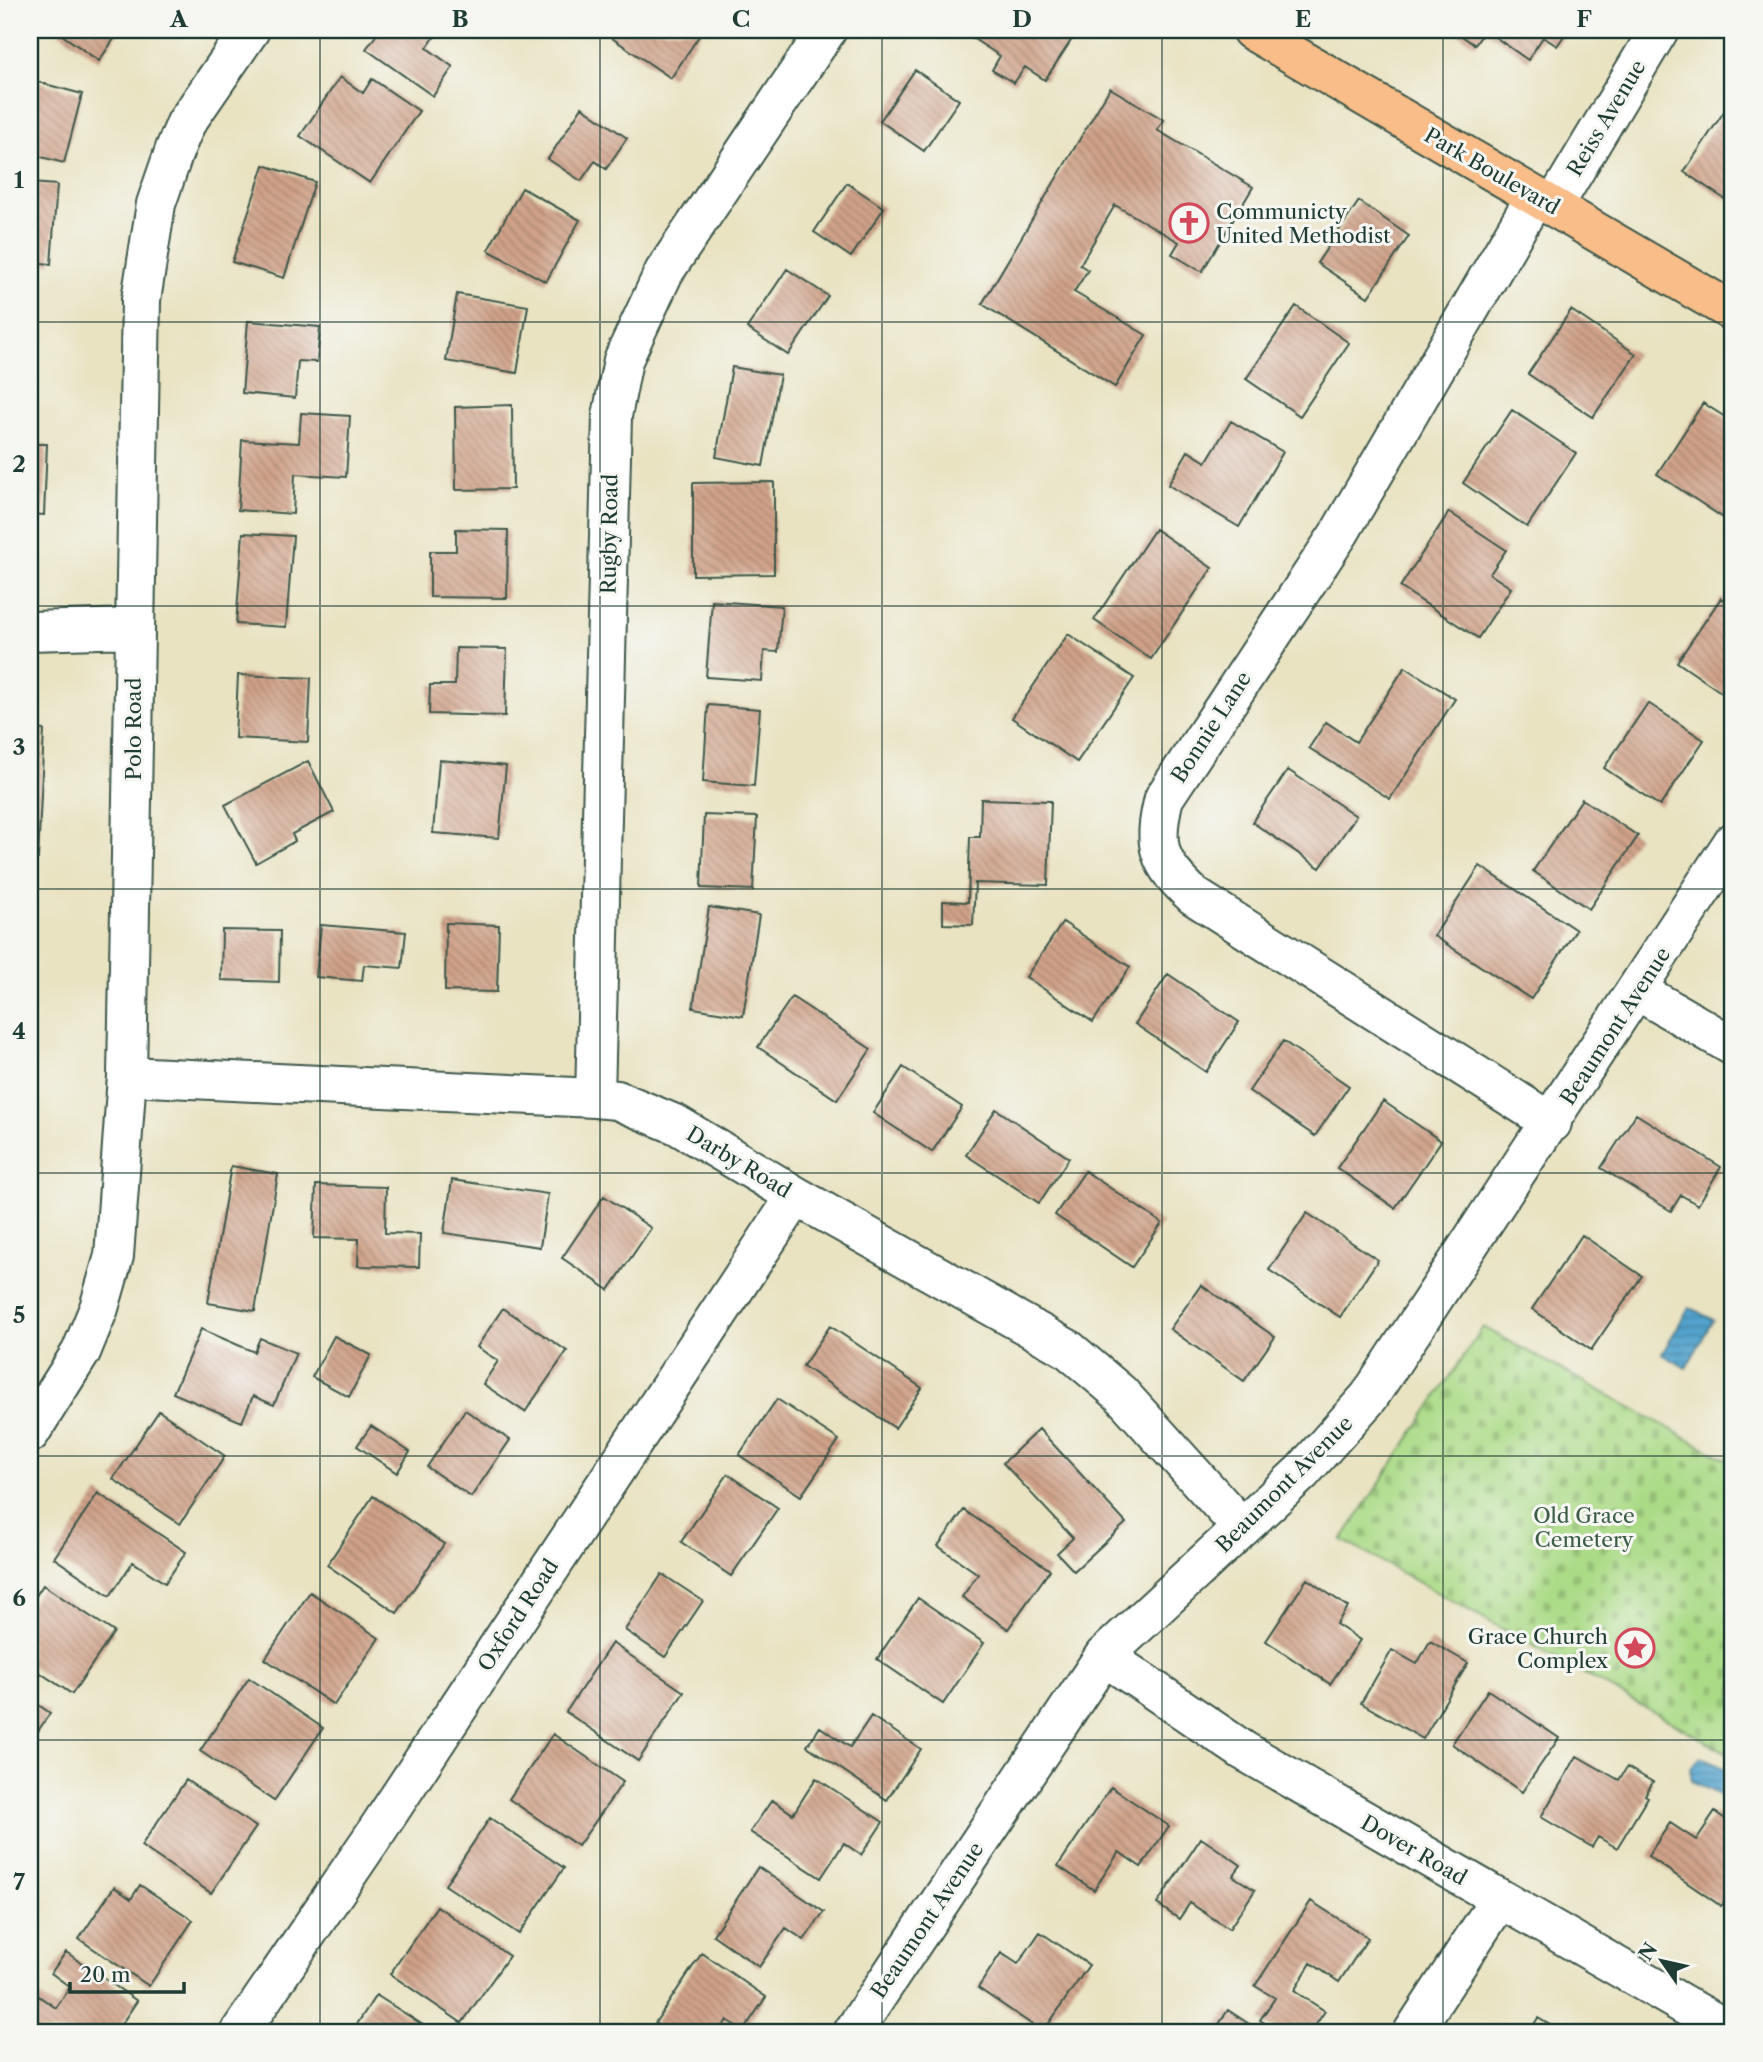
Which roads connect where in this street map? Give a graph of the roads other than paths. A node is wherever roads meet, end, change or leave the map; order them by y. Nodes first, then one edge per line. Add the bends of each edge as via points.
1 (250, 30) edge
2 (827, 30) edge
3 (1251, 30) edge
4 (1659, 30) edge
5 (1544, 202) junction
6 (1733, 312) edge
7 (133, 628) junction
8 (30, 631) edge
9 (1733, 842) edge
10 (1639, 990) junction
11 (1733, 1046) edge
12 (127, 1076) junction
13 (595, 1098) junction
14 (1552, 1123) junction
15 (796, 1196) junction
16 (30, 1433) edge
17 (1242, 1528) junction
18 (1104, 1656) junction
19 (1499, 1900) junction
20 (240, 2032) edge
21 (853, 2032) edge
22 (1413, 2032) edge
23 (1731, 2032) edge

1 - 7 street, Polo Road via 186,123 156,204 141,300
2 - 13 street, Rugby Road via 664,272 623,360 612,416
3 - 5 main road, Park Boulevard
4 - 5 street, Reiss Avenue
5 - 6 main road, Park Boulevard
5 - 14 street, Bonnie Lane via 1340,532 1164,798 1156,842 1169,872 1194,896
7 - 8 street
7 - 12 street, Polo Road
9 - 10 street, Beaumont Avenue
10 - 11 street
10 - 14 street, Beaumont Avenue
12 - 13 street, Darby Road
12 - 16 street, Polo Road via 114,1256 80,1352
13 - 15 street, Darby Road via 617,1100 677,1125
14 - 17 street, Beaumont Avenue via 1369,1397 1302,1472
15 - 17 street, Darby Road via 1068,1349 1120,1393
15 - 20 street, Oxford Road
17 - 18 street, Beaumont Avenue
18 - 19 street, Dover Road via 1244,1751
18 - 21 street, Beaumont Avenue
19 - 22 street
19 - 23 street, Dover Road

